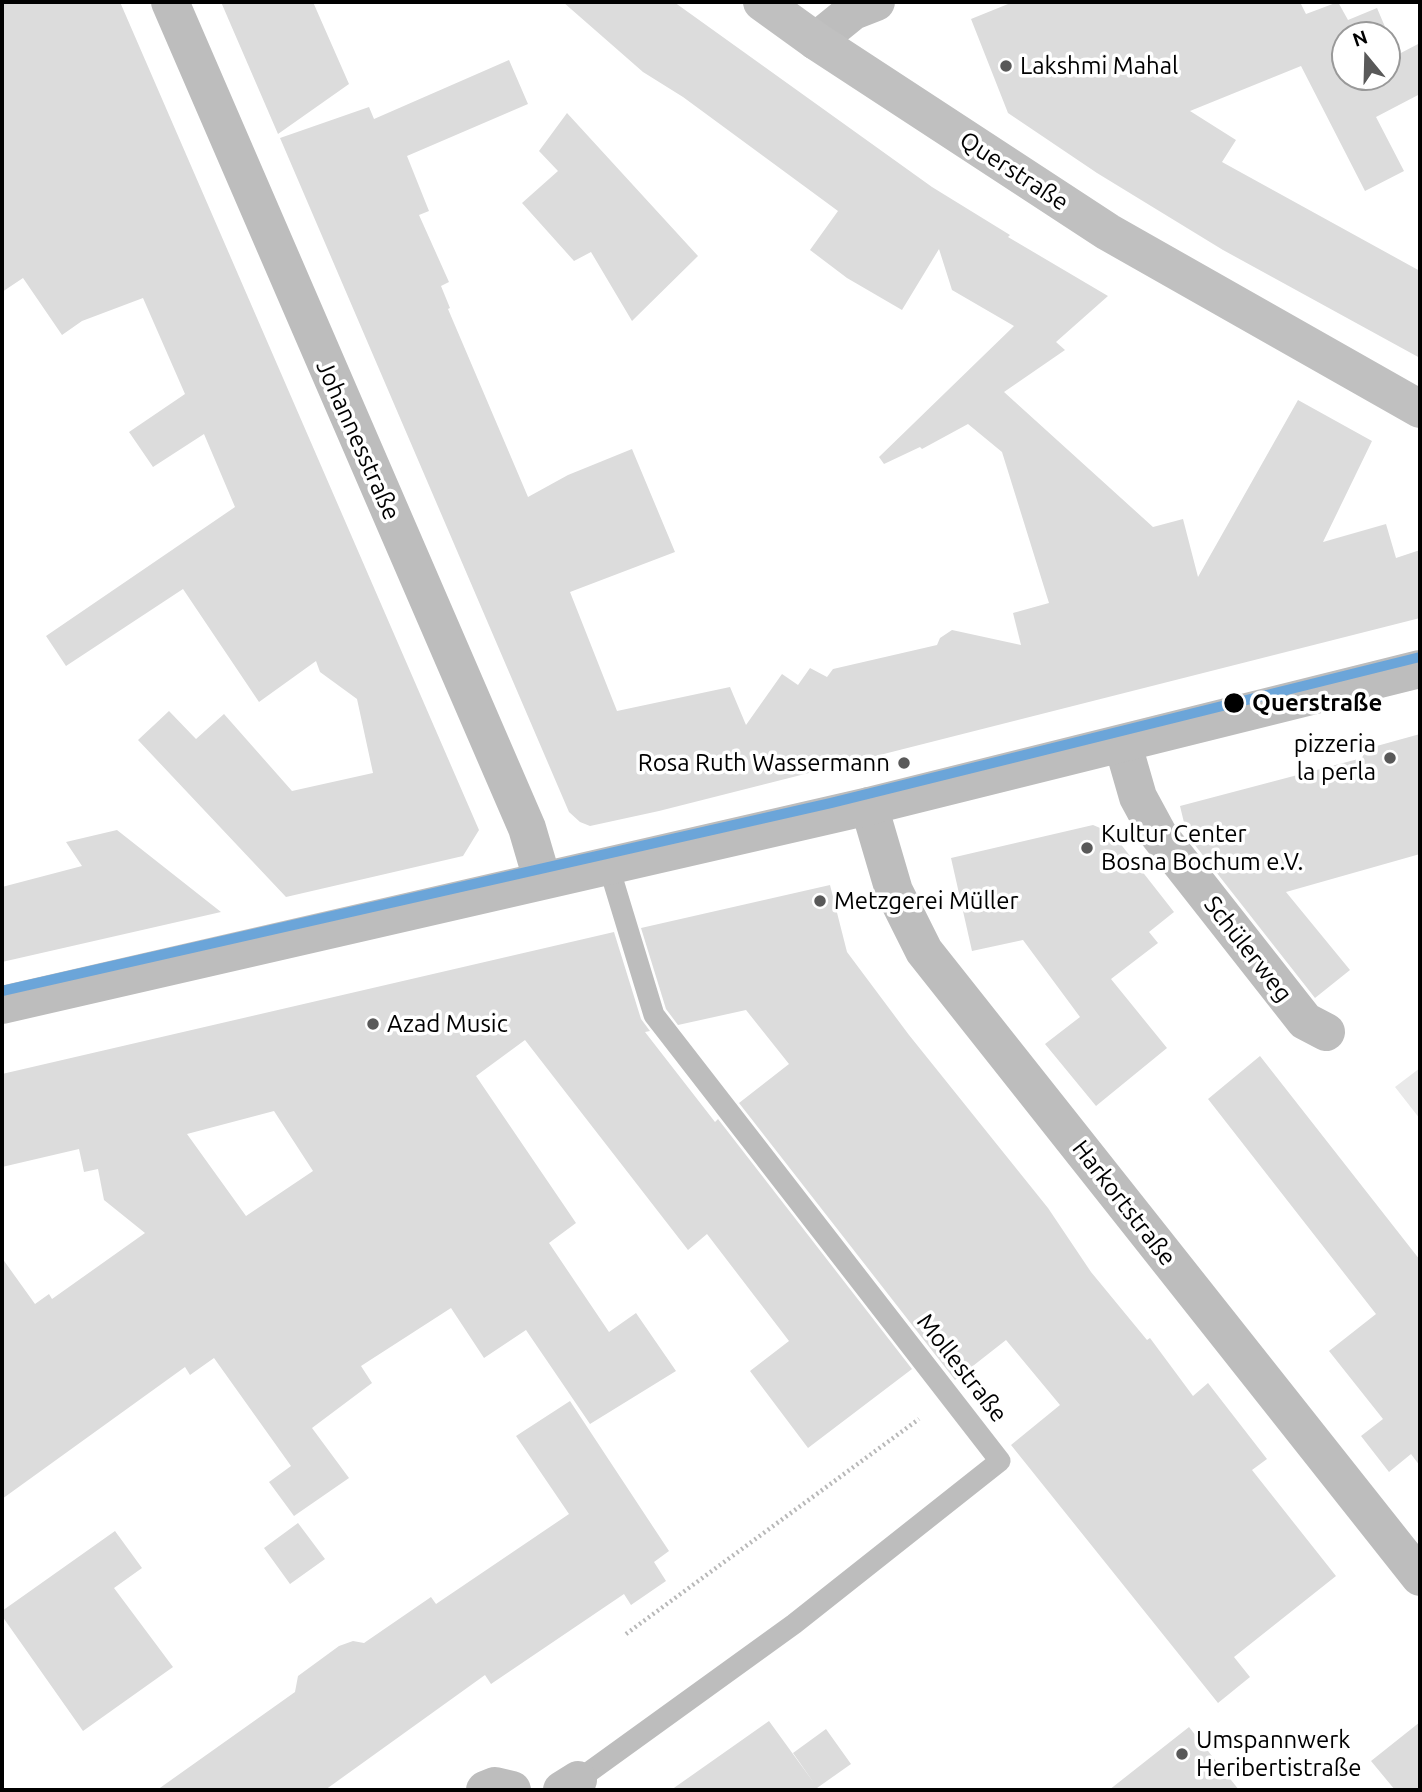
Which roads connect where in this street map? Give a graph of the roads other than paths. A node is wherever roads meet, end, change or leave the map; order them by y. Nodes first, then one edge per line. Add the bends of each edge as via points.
1 (170, 2) edge
2 (762, 2) edge
3 (876, 2) edge
4 (816, 41) junction
5 (1420, 409) edge
6 (1420, 669) edge
7 (1122, 745) junction
8 (869, 806) junction
9 (608, 864) junction
10 (542, 879) junction
11 (2, 1005) edge
12 (1326, 1032) dead end
13 (1420, 1577) edge
14 (570, 1785) edge
15 (485, 1790) edge
16 (512, 1790) edge

1 - 10 street, Johannesstraße via 527,828
2 - 4 main road, Querstraße
3 - 4 street via 853,11
4 - 5 main road, Querstraße via 1108,232
6 - 7 street
7 - 8 street
7 - 12 street, Schülerweg via 1138,797 1158,834 1304,1021
8 - 9 street
8 - 13 street, Harkortstraße via 894,891 923,951
9 - 10 street
9 - 14 lane, Mollestraße via 654,1015 1000,1461 794,1624
10 - 11 street
15 - 16 street via 495,1786

